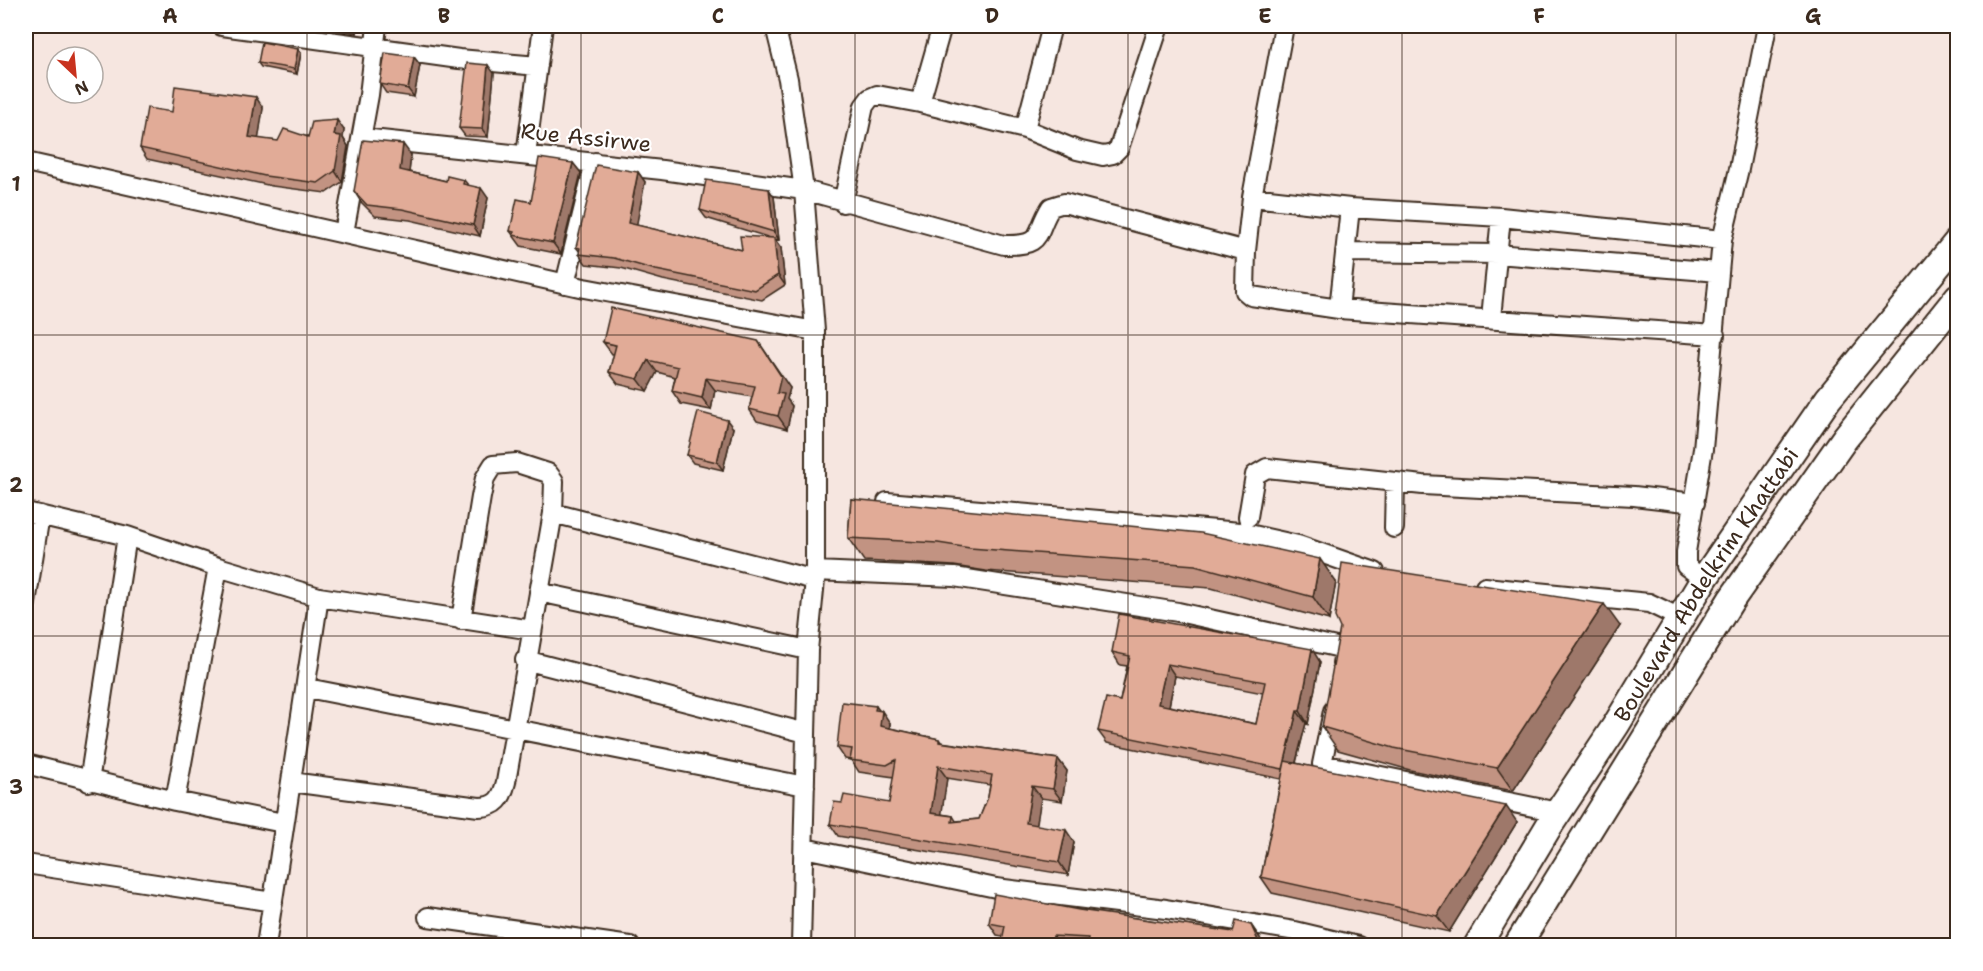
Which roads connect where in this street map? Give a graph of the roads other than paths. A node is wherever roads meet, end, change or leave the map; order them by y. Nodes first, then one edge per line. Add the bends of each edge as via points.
1 (222, 26) edge
2 (376, 26) edge
3 (543, 26) edge
4 (775, 26) edge
5 (942, 26) edge
6 (1052, 26) edge
7 (1160, 26) edge
8 (1284, 26) edge
9 (1767, 26) edge
10 (374, 47) junction
11 (538, 66) junction
12 (920, 103) junction
13 (1025, 129) junction
14 (362, 138) junction
15 (526, 155) junction
16 (26, 162) edge
17 (595, 162) junction
18 (804, 190) junction
19 (1252, 197) junction
20 (843, 203) junction
21 (1350, 208) junction
22 (1501, 217) junction
23 (344, 233) junction
24 (1722, 240) junction
25 (1958, 241) edge
26 (1246, 251) junction
27 (1347, 252) junction
28 (1497, 254) junction
29 (1719, 273) junction
30 (565, 284) junction
31 (1958, 297) edge
32 (1339, 309) junction
33 (1491, 318) junction
34 (815, 331) junction
35 (1715, 335) junction
36 (1395, 483) junction
37 (887, 502) edge
38 (1695, 502) junction
39 (553, 513) junction
40 (33, 514) edge
41 (1248, 517) dead end
42 (1394, 528) dead end
43 (127, 536) junction
44 (218, 567) junction
45 (1390, 575) edge
46 (815, 576) junction
47 (1704, 579) junction
48 (1469, 586) edge
49 (539, 592) junction
50 (319, 597) junction
51 (26, 603) edge
52 (1680, 618) junction
53 (462, 620) junction
54 (532, 630) junction
55 (808, 650) junction
56 (525, 660) junction
57 (307, 688) junction
58 (514, 730) junction
59 (806, 733) junction
60 (26, 764) edge
61 (89, 782) junction
62 (291, 782) junction
63 (805, 786) junction
64 (175, 801) junction
65 (1558, 812) junction
66 (283, 823) junction
67 (804, 848) junction
68 (26, 864) edge
69 (273, 902) junction
70 (428, 917) dead end
71 (1290, 938) edge
72 (595, 943) edge
73 (266, 945) edge
74 (630, 945) edge
75 (801, 945) edge
76 (1359, 945) edge
77 (1477, 945) edge
78 (1517, 945) edge

1 - 10 street
2 - 10 street
3 - 11 street
4 - 18 street via 788,79
5 - 12 street
6 - 13 street
7 - 13 street via 1117,151 1103,156 1077,150
8 - 19 street
9 - 24 street
10 - 11 street
10 - 14 street
11 - 15 street
12 - 13 street
12 - 20 street via 877,95 868,100
14 - 15 street, Rue Assirwe
14 - 23 street
15 - 17 street, Rue Assirwe
16 - 23 street
17 - 18 street, Rue Assirwe
17 - 30 street
18 - 20 street, Rue Assirwe
18 - 34 street
19 - 21 street
19 - 26 street
20 - 26 street, Rue Assirwe via 1004,245 1022,245 1044,227 1051,207 1064,202
21 - 22 street
21 - 27 street
22 - 24 street
22 - 28 street
23 - 30 street
24 - 29 street
25 - 47 street, Boulevard Abdelkrim Khattabi via 1828,399
26 - 32 street via 1248,295
27 - 28 street
27 - 32 street
28 - 29 street
28 - 33 street
29 - 35 street
30 - 34 street
31 - 78 street, Boulevard Abdelkrim Khattabi via 1845,438 1731,600
32 - 33 street
33 - 35 street
34 - 46 street
35 - 38 street
36 - 38 street
36 - 41 street via 1267,468 1255,475
36 - 42 street
37 - 45 street via 1240,532 1298,545
38 - 47 street via 1685,560 1686,566
39 - 46 street
39 - 49 street
39 - 53 street via 554,481 548,473 517,463 493,465 481,497
40 - 43 street
40 - 51 street
43 - 44 street
43 - 61 street
44 - 50 street
44 - 64 street
46 - 55 street
46 - 65 street via 954,577 1178,612 1345,649 1322,764
47 - 52 street, Boulevard Abdelkrim Khattabi
48 - 52 street via 1649,603
49 - 54 street
49 - 55 street
50 - 53 street
50 - 57 street
52 - 65 street, Boulevard Abdelkrim Khattabi
53 - 54 street
54 - 56 street
55 - 59 street
56 - 58 street
56 - 59 street
57 - 58 street
57 - 62 street
58 - 62 street via 503,793 491,806 430,802
58 - 63 street
59 - 63 street
60 - 61 street
61 - 64 street
62 - 66 street
63 - 67 street
64 - 66 street
65 - 77 street, Boulevard Abdelkrim Khattabi
66 - 69 street
67 - 71 street via 996,888 1166,909
67 - 75 street
68 - 69 street
69 - 73 street
70 - 72 street
71 - 76 street
72 - 74 street

